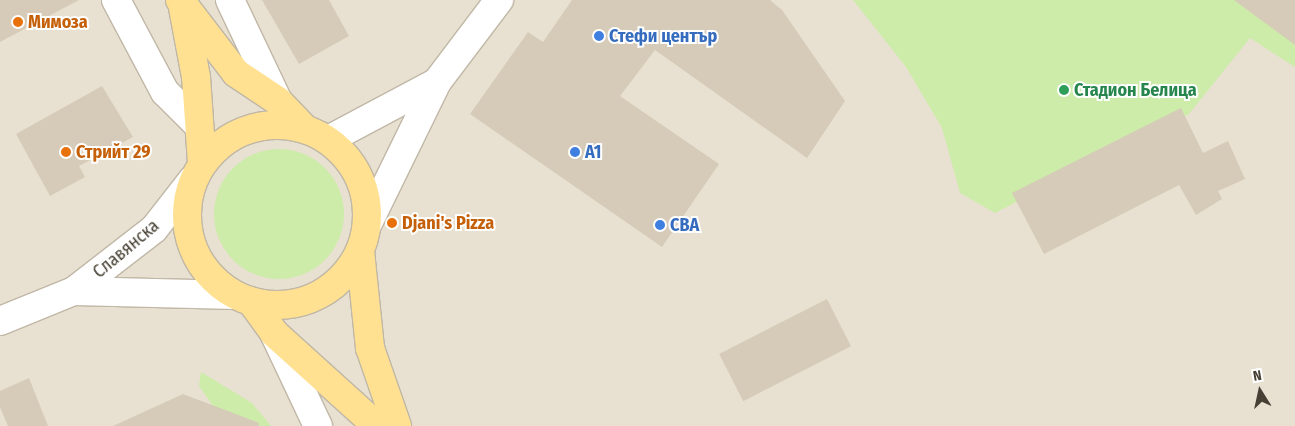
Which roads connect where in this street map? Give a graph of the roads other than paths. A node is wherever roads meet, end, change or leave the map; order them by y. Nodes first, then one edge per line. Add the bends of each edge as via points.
1 (116, 0) edge
2 (230, 0) edge
3 (499, 0) edge
4 (181, 2) edge
5 (437, 82) junction
6 (278, 101) junction
7 (199, 126) junction
8 (304, 128) junction
9 (328, 140) junction
10 (198, 170) junction
11 (367, 225) junction
12 (360, 251) junction
13 (74, 292) junction
14 (243, 298) junction
15 (0, 322) edge
16 (274, 333) junction
17 (318, 426) edge
18 (377, 426) edge
19 (397, 426) edge

1 - 7 street via 165,92
2 - 6 street
3 - 5 street
4 - 6 main road via 236,73
4 - 7 main road via 196,77
5 - 9 street
5 - 11 street
6 - 8 main road
7 - 10 main road
8 - 9 main road
8 - 10 main road via 277,125 244,131
9 - 11 main road via 359,175 367,208
10 - 13 street, Славянска via 154,229
10 - 14 main road via 186,212 191,244 207,272
11 - 12 main road
12 - 14 main road via 332,287 317,296 281,305
12 - 19 main road via 370,348
13 - 14 street, Славянска
13 - 15 street, Славянска
14 - 16 main road
16 - 17 street
16 - 18 main road

